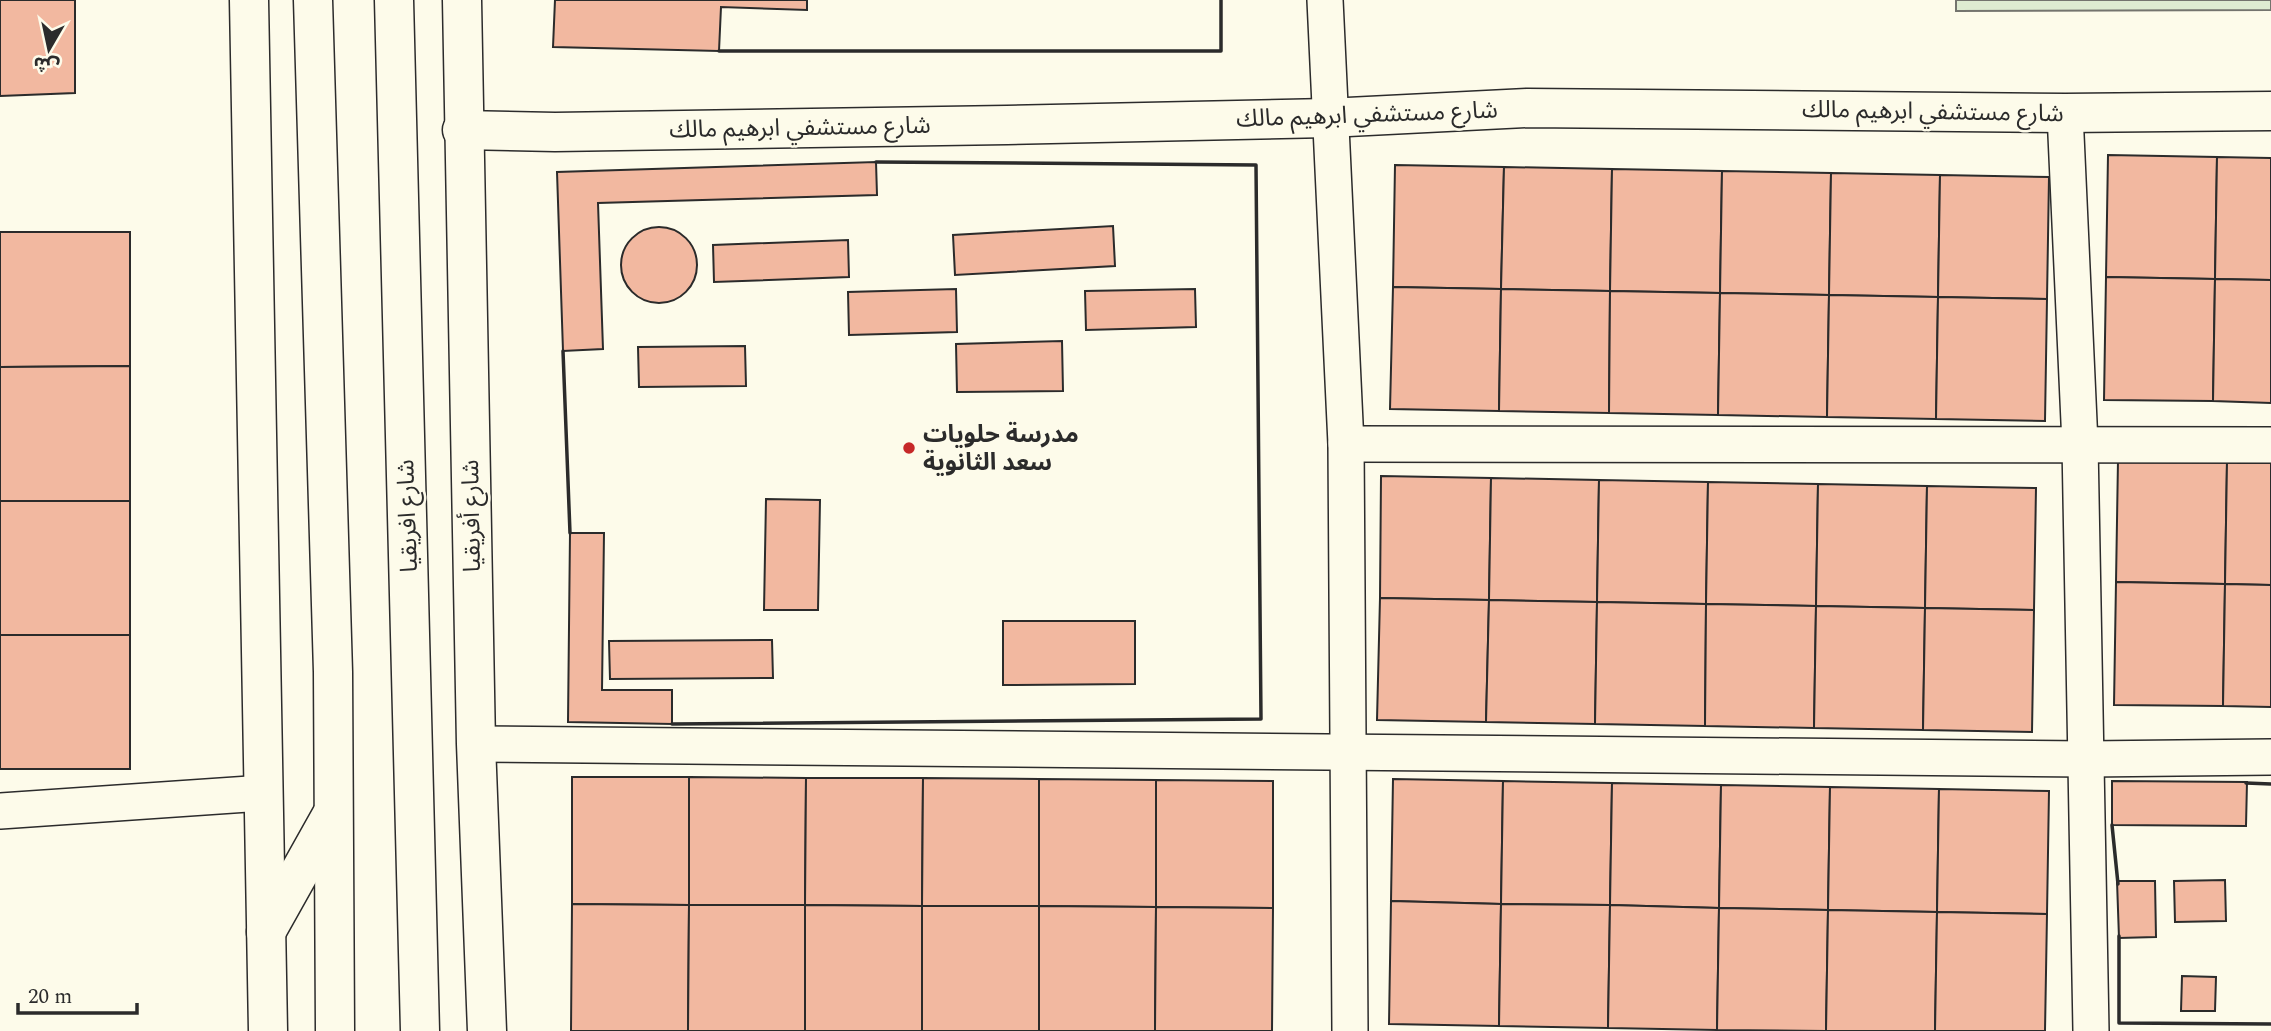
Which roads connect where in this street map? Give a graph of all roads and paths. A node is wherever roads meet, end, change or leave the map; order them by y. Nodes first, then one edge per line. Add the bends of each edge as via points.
1 (249, 0) edge
2 (313, 0) edge
3 (394, 0) edge
4 (462, 0) edge
5 (1325, 0) edge
6 (2271, 111) edge
7 (2065, 113) junction
8 (1328, 118) junction
9 (462, 130) junction
10 (1346, 444) junction
11 (2080, 444) junction
12 (2271, 445) edge
13 (476, 744) junction
14 (1346, 753) junction
15 (2271, 757) edge
16 (2087, 760) junction
17 (264, 793) junction
18 (0, 811) edge
19 (332, 814) junction
20 (266, 932) junction
21 (268, 1031) edge
22 (335, 1031) edge
23 (420, 1031) edge
24 (486, 1031) edge
25 (1350, 1031) edge
26 (2091, 1031) edge

1 - 17 main road
2 - 19 main road via 333,672
3 - 23 main road, شارع افريقيا
4 - 9 main road, شارع أفريقيا
5 - 8 street
6 - 7 main road, شارع مستشفي ابرهيم مالك
7 - 8 main road, شارع مستشفي ابرهيم مالك via 1527,108
7 - 11 street
8 - 9 main road, شارع مستشفي ابرهيم مالك
8 - 10 street
9 - 13 main road, شارع أفريقيا
10 - 11 street
10 - 14 street
11 - 12 street
11 - 16 street
13 - 14 street
13 - 24 main road, شارع أفريقيا
14 - 16 street
14 - 25 street
15 - 16 street
16 - 26 street
17 - 18 street
17 - 20 main road
19 - 20 main road
19 - 22 main road
20 - 21 main road

